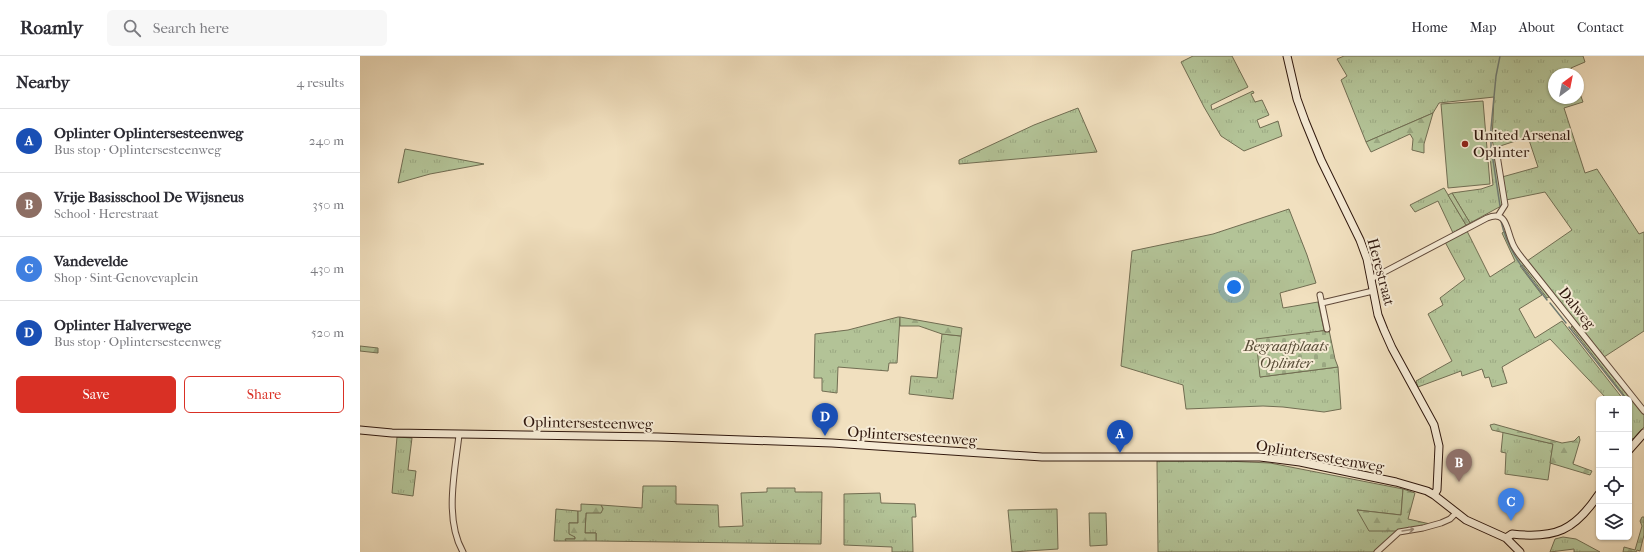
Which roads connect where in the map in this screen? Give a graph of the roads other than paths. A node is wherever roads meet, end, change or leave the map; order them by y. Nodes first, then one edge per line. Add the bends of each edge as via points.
1 (1286, 56) edge
2 (1497, 155) dead end
3 (1498, 216) junction
4 (1371, 279) junction
5 (1373, 291) junction
6 (1320, 295) dead end
7 (1322, 303) junction
8 (1327, 329) dead end
9 (1644, 411) edge
10 (360, 430) edge
11 (1644, 433) edge
12 (459, 435) junction
13 (1632, 447) edge
14 (1434, 495) junction
15 (1596, 498) edge
16 (1456, 513) junction
17 (1506, 538) junction
18 (463, 552) edge
19 (1377, 552) edge
20 (1520, 552) edge

1 - 4 street, Herestraat via 1305,121 1360,240
2 - 3 street via 1504,205
3 - 4 street via 1493,215
3 - 9 street, Dalweg via 1506,223 1511,241 1522,258
4 - 5 street, Herestraat
5 - 7 street
5 - 14 street, Herestraat via 1384,330 1428,412 1437,435 1437,490
6 - 7 street
7 - 8 street
10 - 12 street, Oplintersesteenweg
11 - 13 street
12 - 14 street, Oplintersesteenweg via 658,437 832,443 1042,457 1260,457 1300,462 1396,482
12 - 18 street via 452,512 454,531
14 - 16 street, Oplintersesteenweg
15 - 17 street via 1581,518 1568,527 1538,535 1512,534
16 - 17 street, Oplintersesteenweg via 1476,526
19 -> 16 street via 1399,532 1441,523
17 - 20 street

